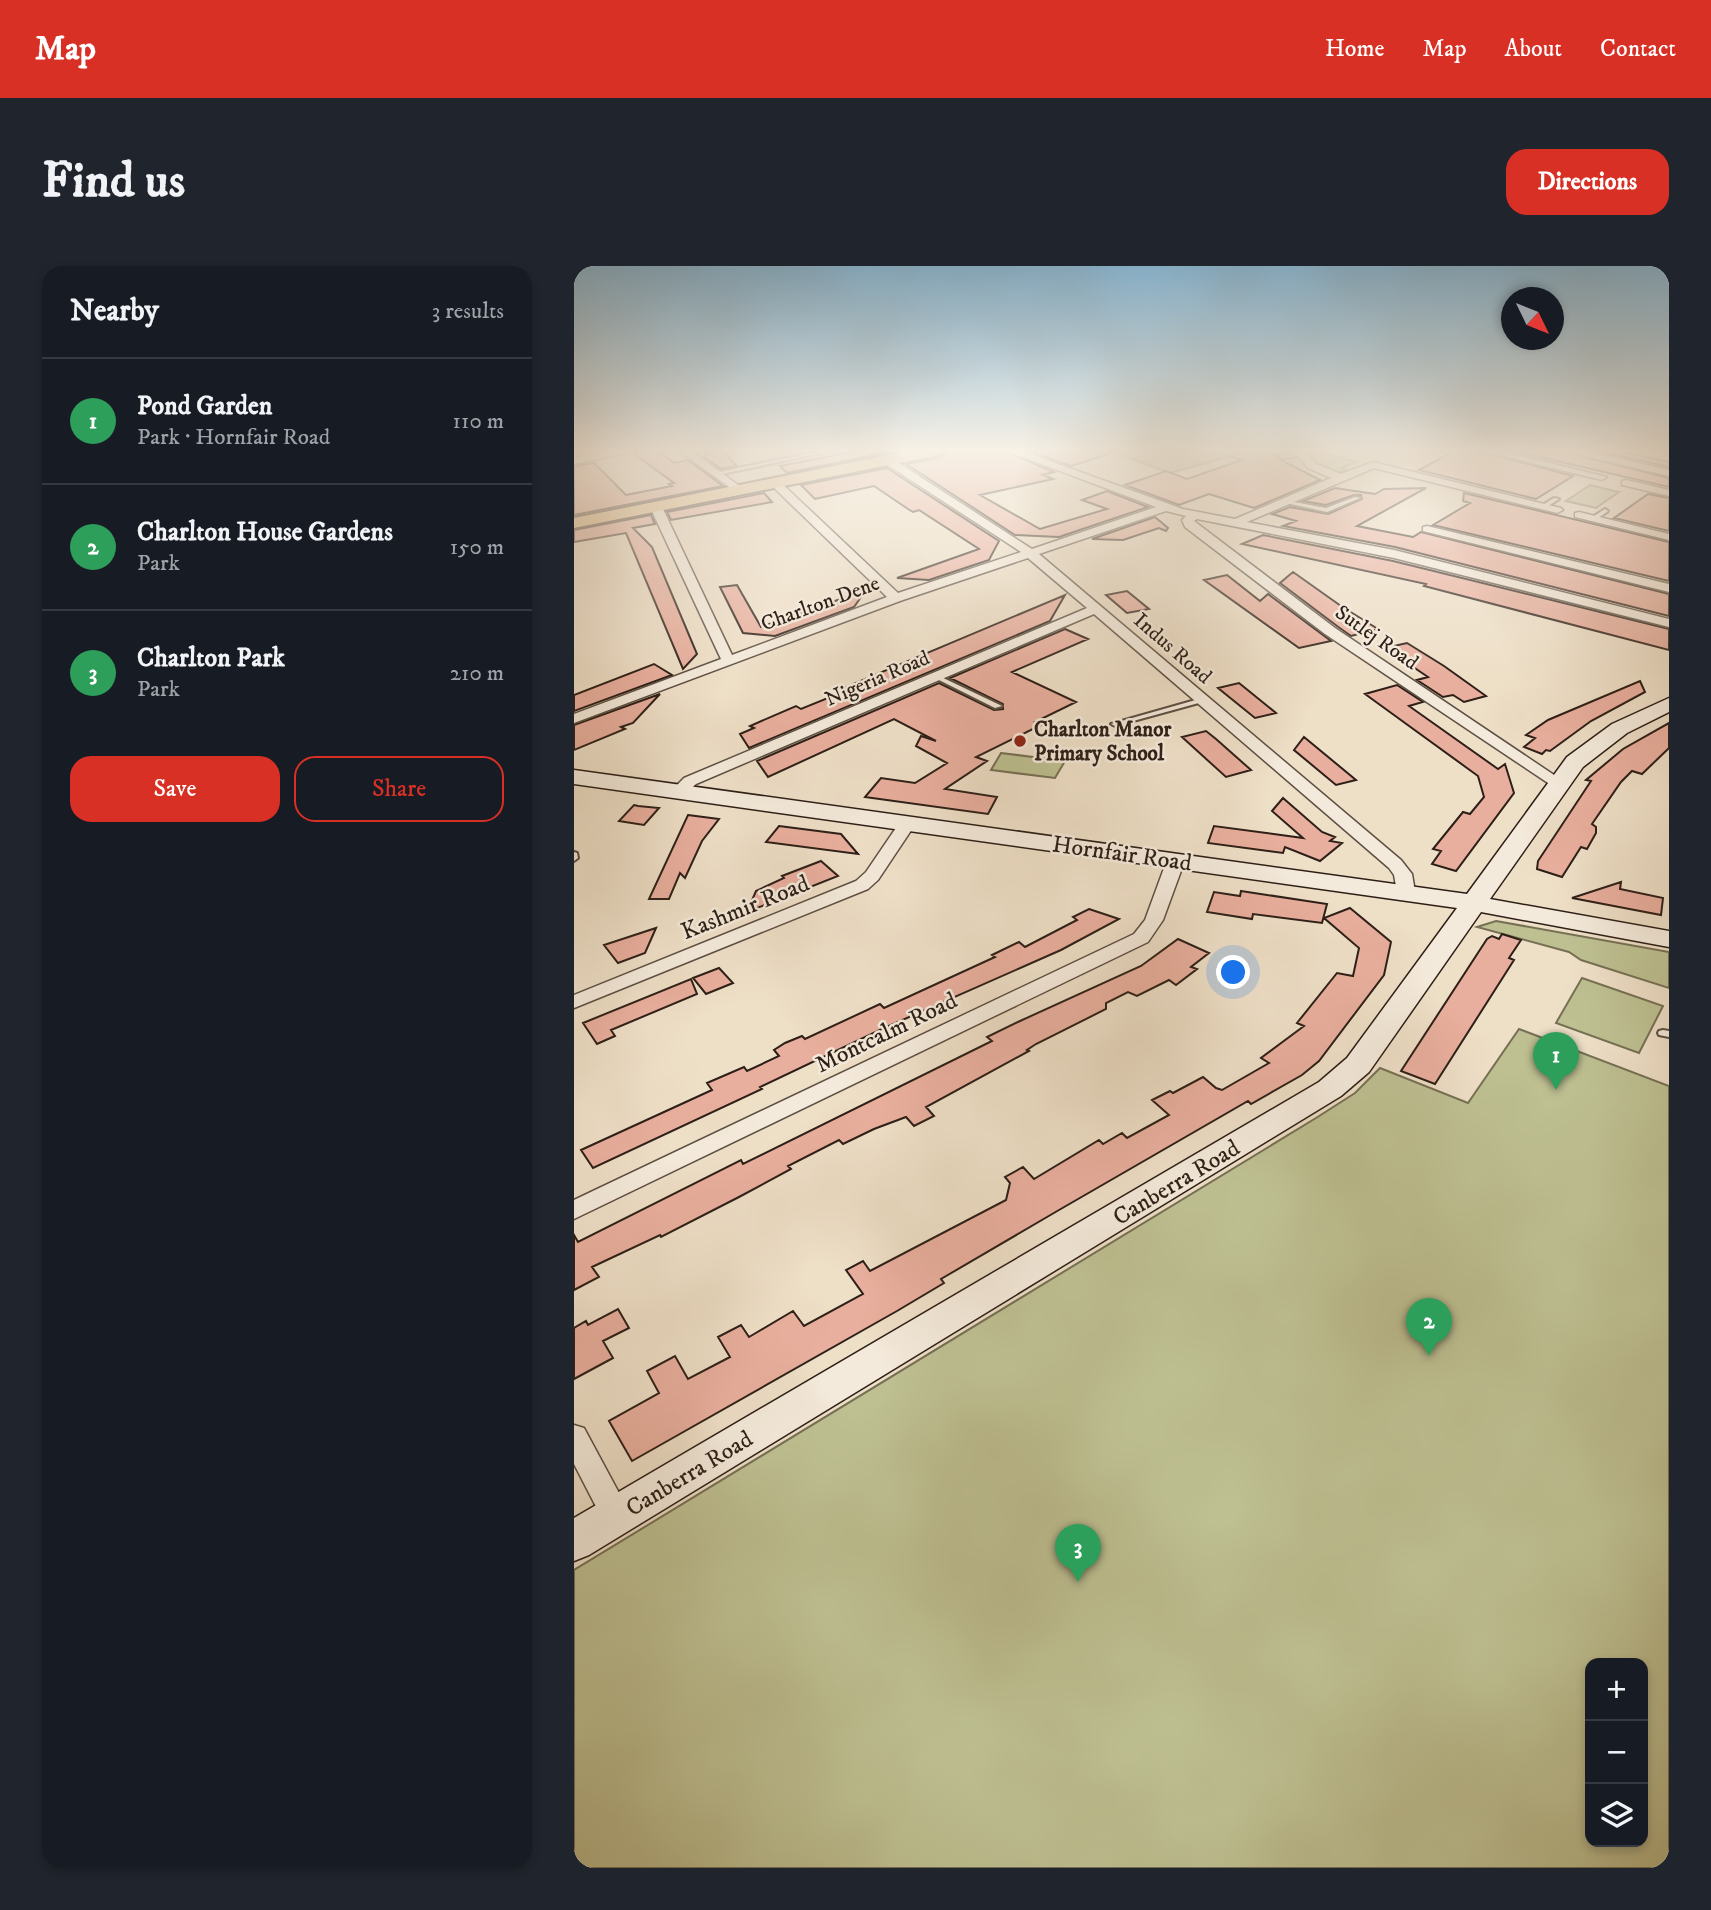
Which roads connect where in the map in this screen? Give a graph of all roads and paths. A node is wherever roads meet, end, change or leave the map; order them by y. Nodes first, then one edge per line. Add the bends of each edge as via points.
1 (664, 525) edge
2 (819, 525) edge
3 (987, 525) edge
4 (1113, 525) edge
5 (1189, 525) edge
6 (1246, 525) edge
7 (1617, 525) edge
8 (1427, 529) dead end
9 (1669, 537) edge
10 (1029, 552) junction
11 (1669, 588) edge
12 (896, 598) junction
13 (1096, 609) junction
14 (1669, 623) edge
15 (728, 660) junction
16 (936, 676) junction
17 (1202, 701) junction
18 (1669, 704) edge
19 (998, 706) dead end
20 (574, 719) edge
21 (1115, 724) dead end
22 (574, 777) edge
23 (1557, 784) junction
24 (679, 791) junction
25 (908, 823) junction
26 (1176, 860) junction
27 (1406, 892) junction
28 (1473, 902) junction
29 (1669, 939) edge
30 (574, 1002) edge
31 (574, 1210) edge
32 (574, 1437) edge
33 (616, 1516) junction
34 (574, 1541) edge

1 - 15 street
2 - 12 street
3 - 10 street, Indus Road
4 - 10 street, Charlton Dene
5 - 23 street, Sutlej Road via 1330,631
6 - 14 street via 1374,550
7 - 9 street
8 - 11 street
10 - 12 street, Charlton Dene
10 - 13 street, Indus Road
12 - 15 street, Charlton Dene
13 - 16 street, Nigeria Road
13 - 17 street, Indus Road
15 - 20 street, Charlton Dene
16 - 19 lane
16 - 24 street, Nigeria Road via 690,781
17 - 21 lane
17 - 27 street, Indus Road via 1395,864 1403,874
18 - 23 street, Canberra Road via 1599,741
22 - 24 street, Hornfair Road
23 - 28 street, Canberra Road
24 - 25 street, Hornfair Road
25 - 26 street, Hornfair Road
25 - 30 street, Kashmir Road via 862,884
26 - 27 street, Hornfair Road
26 - 31 street, Montcalm Road via 1154,920 1141,938
27 - 28 street, Hornfair Road
28 - 29 street, Hornfair Road
28 - 33 street, Canberra Road via 1358,1065 1330,1089
32 - 33 street
33 - 34 street, Canberra Road

